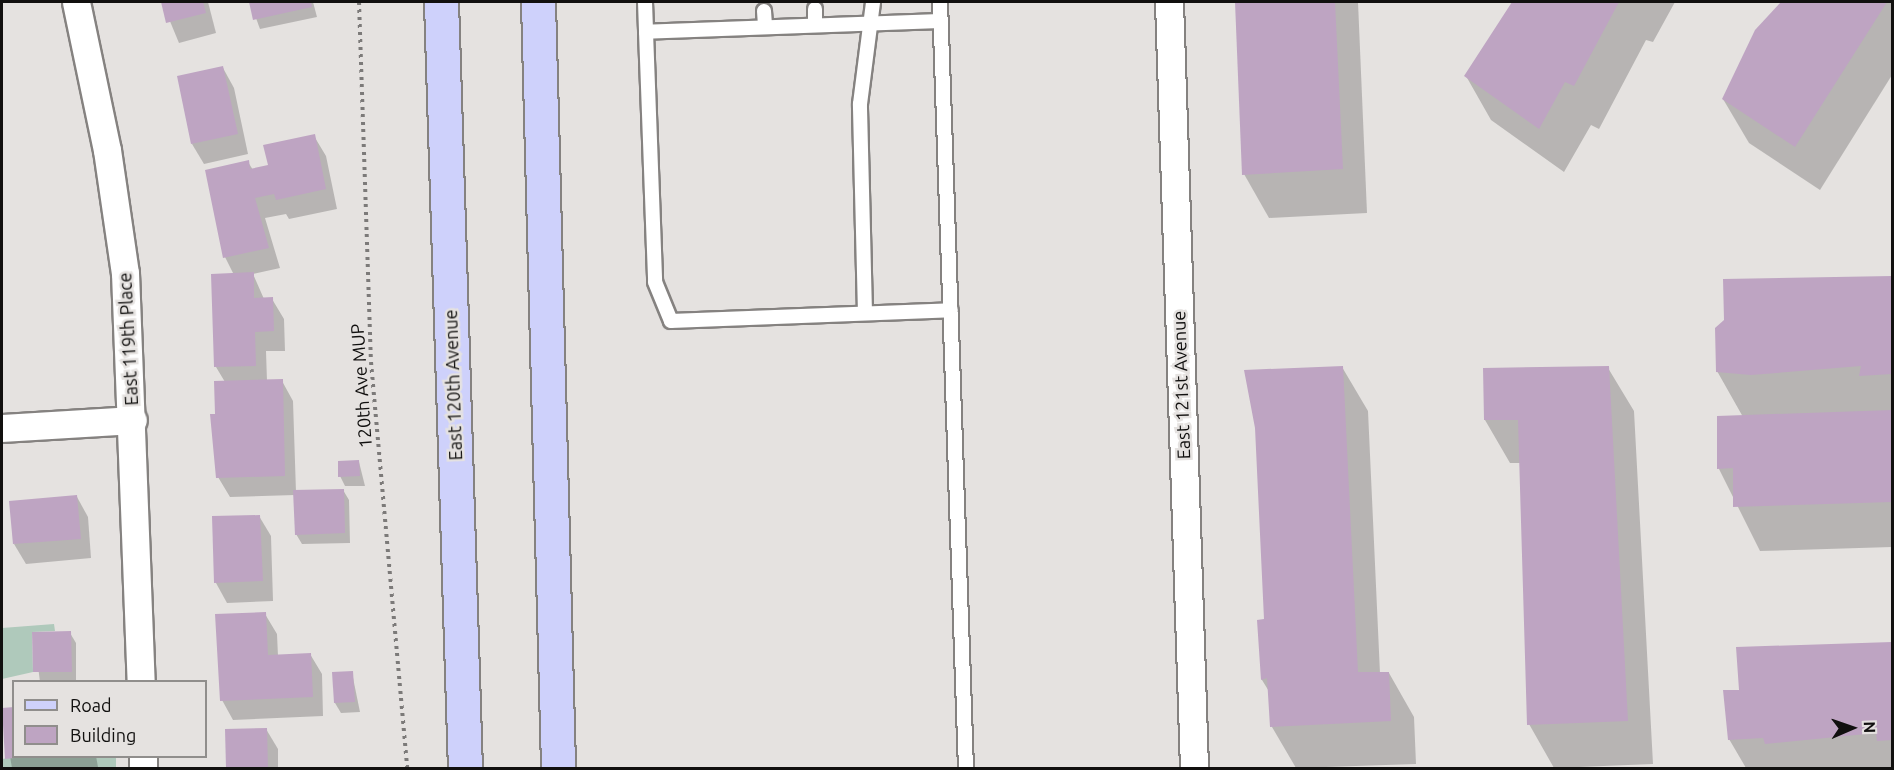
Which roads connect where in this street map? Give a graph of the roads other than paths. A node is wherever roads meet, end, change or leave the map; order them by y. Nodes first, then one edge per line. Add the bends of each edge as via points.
1 (76, 2) edge
2 (441, 2) edge
3 (538, 2) edge
4 (645, 2) edge
5 (873, 2) edge
6 (940, 2) edge
7 (1168, 2) edge
8 (815, 9) dead end
9 (764, 11) dead end
10 (940, 21) junction
11 (874, 22) junction
12 (815, 25) junction
13 (765, 27) junction
14 (646, 32) junction
15 (951, 310) junction
16 (865, 313) junction
17 (133, 420) junction
18 (2, 428) edge
19 (141, 680) edge
20 (465, 768) edge
21 (558, 768) edge
22 (966, 768) edge
23 (1194, 768) edge

1 - 17 street, East 119th Place via 119,215
2 - 20 main road, East 120th Avenue
3 - 21 main road
4 - 14 lane
5 - 11 lane
6 - 10 lane
7 - 23 street, East 121st Avenue
8 - 12 lane
9 - 13 lane
10 - 11 lane
10 - 15 lane
11 - 12 lane
11 - 16 lane via 860,104
12 - 13 lane
13 - 14 lane
14 - 16 lane via 655,282 671,321
15 - 16 lane
15 - 22 lane
17 - 18 street
17 - 19 street, East 119th Place

